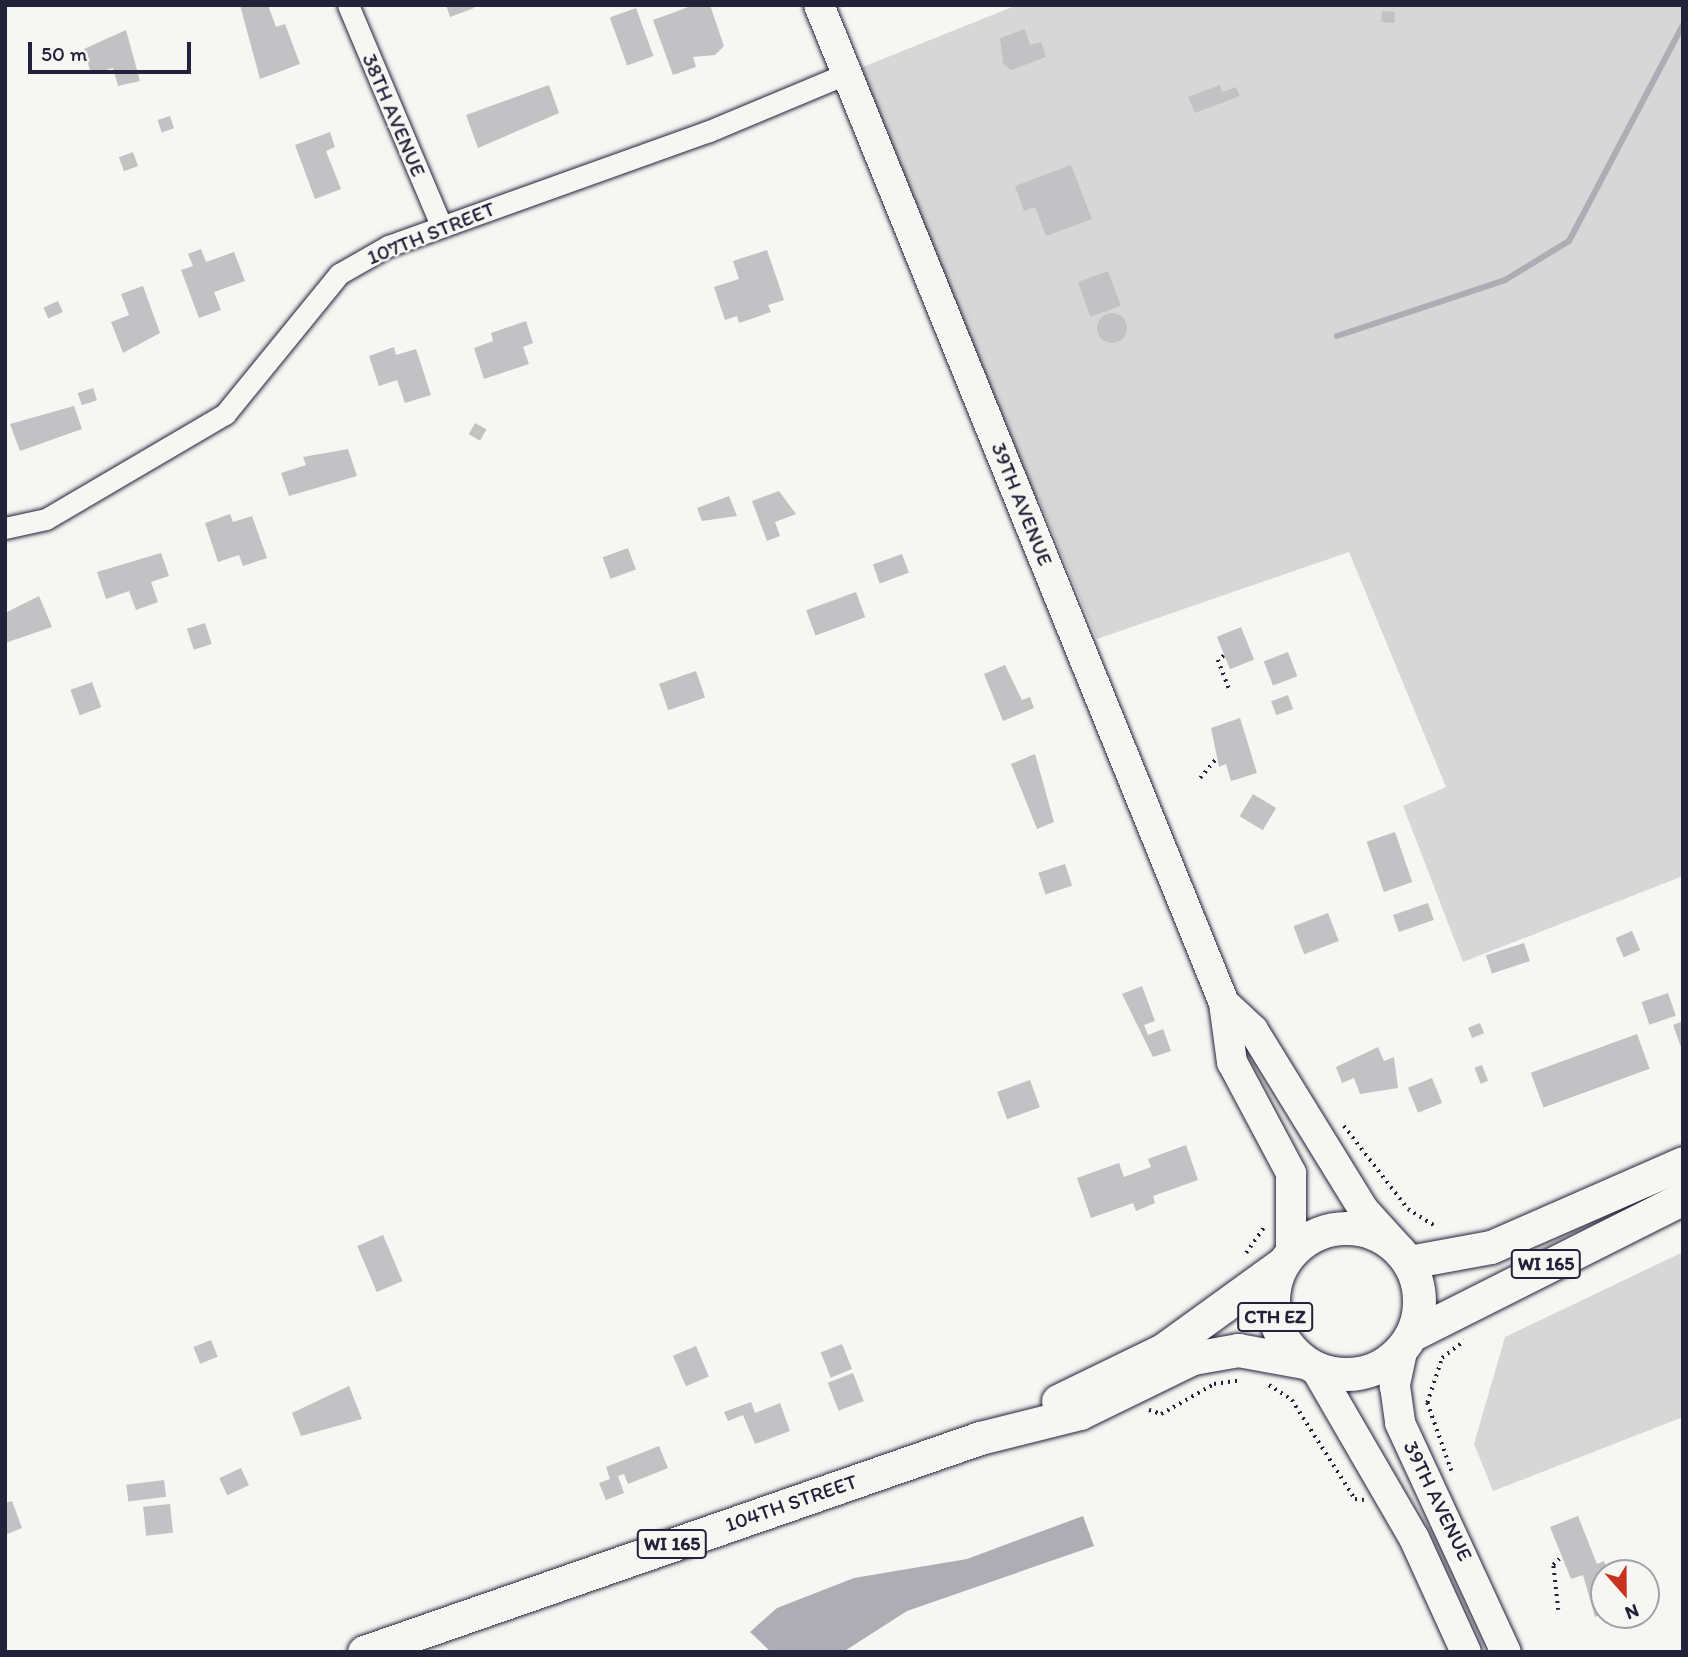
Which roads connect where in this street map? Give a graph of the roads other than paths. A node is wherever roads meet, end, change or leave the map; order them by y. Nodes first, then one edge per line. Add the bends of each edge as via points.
1 (348, 5) edge
2 (819, 5) edge
3 (848, 74) junction
4 (441, 225) junction
5 (5, 528) edge
6 (1224, 1003) junction
7 (1683, 1163) edge
8 (1683, 1198) edge
9 (1404, 1256) junction
10 (1286, 1258) junction
11 (1407, 1341) junction
12 (1310, 1365) junction
13 (980, 1438) junction
14 (1501, 1640) edge
15 (1464, 1647) edge
16 (364, 1652) edge

1 - 4 street, 38TH AVENUE
2 - 3 main road, 39TH AVENUE / CTH EZ
3 - 4 street, 107TH STREET via 707,132
3 - 6 main road, 39TH AVENUE / CTH EZ
4 - 5 street, 107TH STREET via 338,274 225,414 46,519
6 - 9 main road, 39TH AVENUE / CTH EZ via 1253,1030 1363,1209
6 - 10 main road, 39TH AVENUE / CTH EZ via 1232,1062 1290,1173
7 - 9 main road, WI 165 via 1491,1247
8 - 11 main road, WI 165
9 - 10 main road, WI 165 via 1357,1228 1310,1237
9 - 11 main road via 1419,1311
10 - 12 main road, CTH EZ via 1272,1307 1277,1328
10 - 13 main road, 104TH STREET / WI 165 via 1163,1350
11 - 12 main road, WI 165 via 1363,1372
11 - 14 main road, 39TH AVENUE via 1395,1386 1400,1423
12 - 13 main road, 104TH STREET / WI 165 via 1238,1350 1193,1358 1080,1413
12 - 15 main road, 39TH AVENUE / CTH EZ via 1414,1538
13 - 16 main road, 104TH STREET / WI 165
14 - 15 main road

